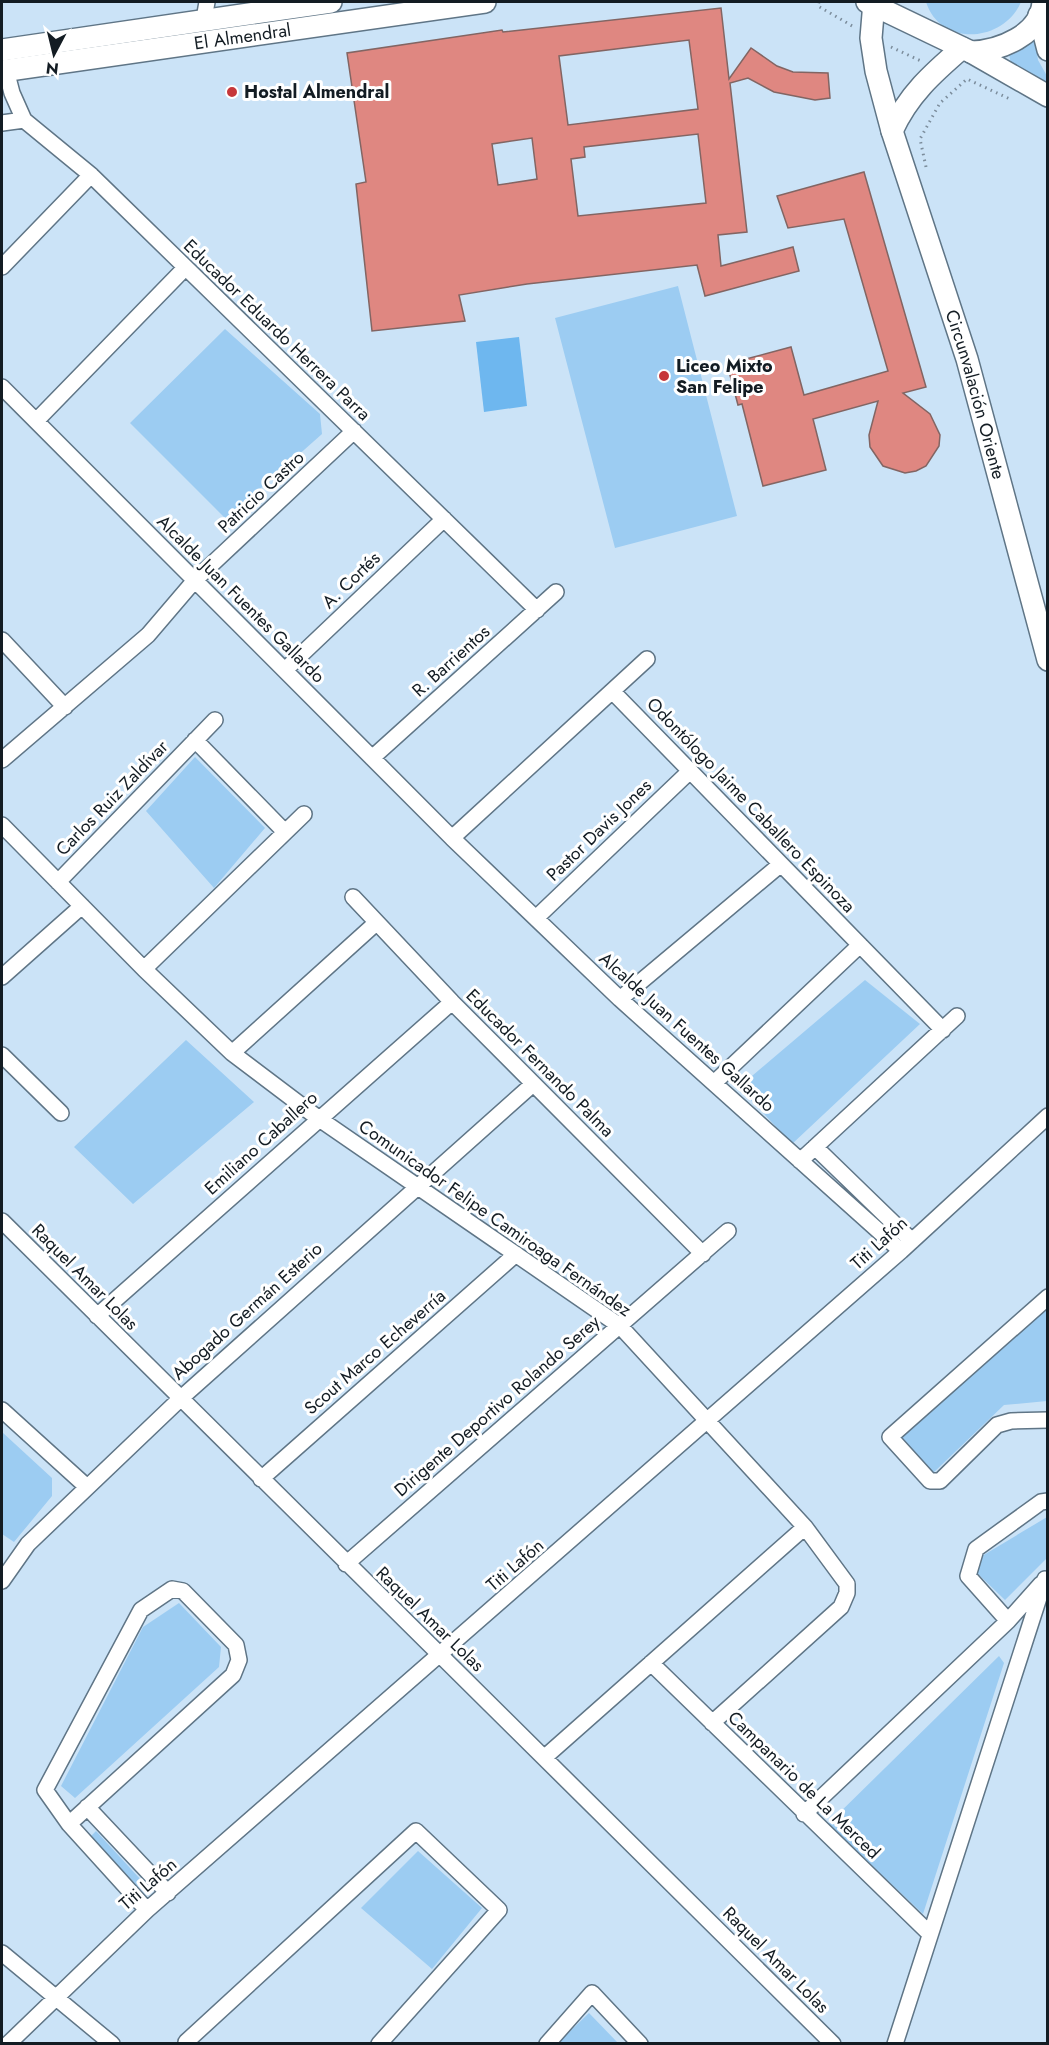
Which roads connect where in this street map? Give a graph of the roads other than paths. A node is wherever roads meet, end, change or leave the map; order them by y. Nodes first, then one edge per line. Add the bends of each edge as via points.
1 (331, 2) edge
2 (485, 2) edge
3 (871, 2) edge
4 (1042, 6) edge
5 (205, 10) edge
6 (966, 50) junction
7 (1047, 50) edge
8 (3, 64) edge
9 (1047, 96) edge
10 (24, 120) junction
11 (2, 123) edge
12 (892, 132) junction
13 (90, 176) junction
14 (2, 267) edge
15 (185, 268) junction
16 (2, 387) edge
17 (36, 421) junction
18 (354, 431) junction
19 (444, 519) junction
20 (195, 580) junction
21 (556, 592) dead end
22 (537, 610) junction
23 (2, 640) edge
24 (647, 659) dead end
25 (1047, 660) edge
26 (285, 670) junction
27 (613, 692) junction
28 (65, 706) junction
29 (215, 720) dead end
30 (195, 740) junction
31 (372, 758) junction
32 (2, 760) edge
33 (690, 771) junction
34 (304, 814) dead end
35 (2, 825) edge
36 (285, 832) junction
37 (452, 838) junction
38 (781, 864) junction
39 (58, 882) junction
40 (353, 897) dead end
41 (82, 906) junction
42 (536, 918) junction
43 (376, 923) junction
44 (860, 945) junction
45 (144, 969) junction
46 (2, 977) edge
47 (620, 999) junction
48 (452, 1002) junction
49 (957, 1016) dead end
50 (943, 1030) junction
51 (232, 1053) junction
52 (2, 1055) edge
53 (714, 1083) junction
54 (533, 1084) junction
55 (61, 1113) dead end
56 (1047, 1116) edge
57 (318, 1118) junction
58 (814, 1147) junction
59 (800, 1161) junction
60 (416, 1186) junction
61 (2, 1221) edge
62 (728, 1231) dead end
63 (906, 1246) junction
64 (516, 1254) junction
65 (703, 1254) junction
66 (1047, 1297) edge
67 (97, 1316) junction
68 (620, 1326) junction
69 (180, 1398) junction
70 (2, 1410) edge
71 (707, 1420) junction
72 (1047, 1420) edge
73 (261, 1479) junction
74 (87, 1487) junction
75 (1047, 1501) edge
76 (805, 1527) junction
77 (346, 1564) junction
78 (1046, 1577) edge
79 (2, 1581) edge
80 (1008, 1621) junction
81 (440, 1657) junction
82 (651, 1663) junction
83 (712, 1724) junction
84 (545, 1757) junction
85 (87, 1807) junction
86 (804, 1814) junction
87 (69, 1824) junction
88 (168, 1893) junction
89 (147, 1910) junction
90 (930, 1934) junction
91 (2, 1953) edge
92 (56, 1996) junction
93 (8, 2043) edge
94 (112, 2043) edge
95 (188, 2043) edge
96 (379, 2043) edge
97 (547, 2043) edge
98 (640, 2043) edge
99 (832, 2043) edge
100 (896, 2043) edge

1 - 5 main road, El Almendral
2 - 8 main road, El Almendral
3 - 6 main road
3 - 12 main road, Circunvalación Oriente via 873,55
4 - 6 main road via 1027,30 1012,42 992,50
4 - 7 main road
5 - 8 main road, El Almendral
6 - 9 main road
6 - 12 main road via 918,87
8 - 10 street, Educador Eduardo Herrera Parra
10 - 11 street
10 - 13 street, Educador Eduardo Herrera Parra
12 - 25 main road, Circunvalación Oriente via 967,359
13 - 14 street
13 - 15 street, Educador Eduardo Herrera Parra
15 - 17 street
15 - 18 street, Educador Eduardo Herrera Parra
16 - 17 street, Alcalde Juan Fuentes Gallardo
17 - 20 street, Alcalde Juan Fuentes Gallardo
18 - 19 street, Educador Eduardo Herrera Parra
18 - 20 street, Patricio Castro
19 - 22 street, Educador Eduardo Herrera Parra
19 - 26 street, A. Cortés
20 - 26 street, Alcalde Juan Fuentes Gallardo
20 - 28 street, Patricio Castro via 148,635
21 - 22 street, R. Barrientos
22 - 31 street, R. Barrientos
23 - 28 street
24 - 27 street
26 - 31 street, Alcalde Juan Fuentes Gallardo
27 - 33 street, Odontólogo Jaime Caballero Espinoza
27 - 37 street
28 - 32 street, Patricio Castro
29 - 30 street, Carlos Ruiz Zaldívar
30 - 36 street, Carlos Ruiz Zaldívar
30 - 39 street, Carlos Ruiz Zaldívar
31 - 37 street, Alcalde Juan Fuentes Gallardo
33 - 38 street, Odontólogo Jaime Caballero Espinoza
33 - 42 street, Pastor Davis Jones
34 - 36 street
35 - 39 street, Comunicador Felipe Camiroaga Fernández
36 - 45 street
37 - 42 street, Alcalde Juan Fuentes Gallardo
38 - 44 street, Odontólogo Jaime Caballero Espinoza
38 - 47 street
39 - 41 street, Comunicador Felipe Camiroaga Fernández
40 - 43 street, Educador Fernando Palma
41 - 45 street, Comunicador Felipe Camiroaga Fernández
41 - 46 street
42 - 47 street, Alcalde Juan Fuentes Gallardo
43 - 48 street, Educador Fernando Palma
43 - 51 street
44 - 50 street, Odontólogo Jaime Caballero Espinoza
44 - 53 street
45 - 51 street, Comunicador Felipe Camiroaga Fernández
47 - 53 street, Alcalde Juan Fuentes Gallardo
48 - 54 street, Educador Fernando Palma
48 - 57 street, Emiliano Caballero
49 - 50 street
50 - 58 street
51 - 57 street, Comunicador Felipe Camiroaga Fernández
52 - 55 street
53 - 59 street, Alcalde Juan Fuentes Gallardo
54 - 60 street, Abogado Germán Esterio
54 - 65 street, Educador Fernando Palma
56 - 63 street, Titi Lafón
57 - 60 street, Comunicador Felipe Camiroaga Fernández
57 - 67 street, Emiliano Caballero
58 - 59 street
58 - 63 street
59 - 63 street, Alcalde Juan Fuentes Gallardo
60 - 64 street, Comunicador Felipe Camiroaga Fernández
60 - 69 street, Abogado Germán Esterio
61 - 67 street, Raquel Amar Lolas
62 - 65 street, Dirigente Deportivo Rolando Serey
63 - 71 street, Titi Lafón
64 - 68 street, Comunicador Felipe Camiroaga Fernández
64 - 73 street, Scout Marco Echeverría
65 - 68 street, Dirigente Deportivo Rolando Serey
66 - 72 street via 890,1437 930,1482 936,1482 997,1425
67 - 69 street, Raquel Amar Lolas
68 - 71 street, Comunicador Felipe Camiroaga Fernández
68 - 77 street, Dirigente Deportivo Rolando Serey
69 - 73 street, Raquel Amar Lolas
69 - 74 street, Abogado Germán Esterio
70 - 74 street
71 - 76 street, Comunicador Felipe Camiroaga Fernández
71 - 81 street, Titi Lafón
73 - 77 street, Raquel Amar Lolas
74 - 79 street, Abogado Germán Esterio via 28,1544
75 - 80 street via 976,1549 968,1576
76 - 82 street
76 - 83 street, Comunicador Felipe Camiroaga Fernández via 847,1584 841,1607
77 - 81 street, Raquel Amar Lolas
78 - 80 street
78 - 90 street
80 - 86 street
81 - 84 street, Raquel Amar Lolas
81 - 88 street, Titi Lafón
82 - 83 street, Campanario de La Merced
82 - 84 street
83 - 86 street, Campanario de La Merced
84 - 99 street, Raquel Amar Lolas
85 - 87 street
85 - 87 street via 233,1675 239,1660 236,1645 183,1591 172,1589 141,1610 45,1790
85 - 88 street
86 - 90 street, Campanario de La Merced
87 - 89 street
88 - 89 street, Titi Lafón
89 - 92 street, Titi Lafón
90 - 100 street
91 - 92 street
92 - 93 street, Titi Lafón
92 - 94 street
95 - 96 street via 416,1831 499,1910
97 - 98 street via 592,1993

